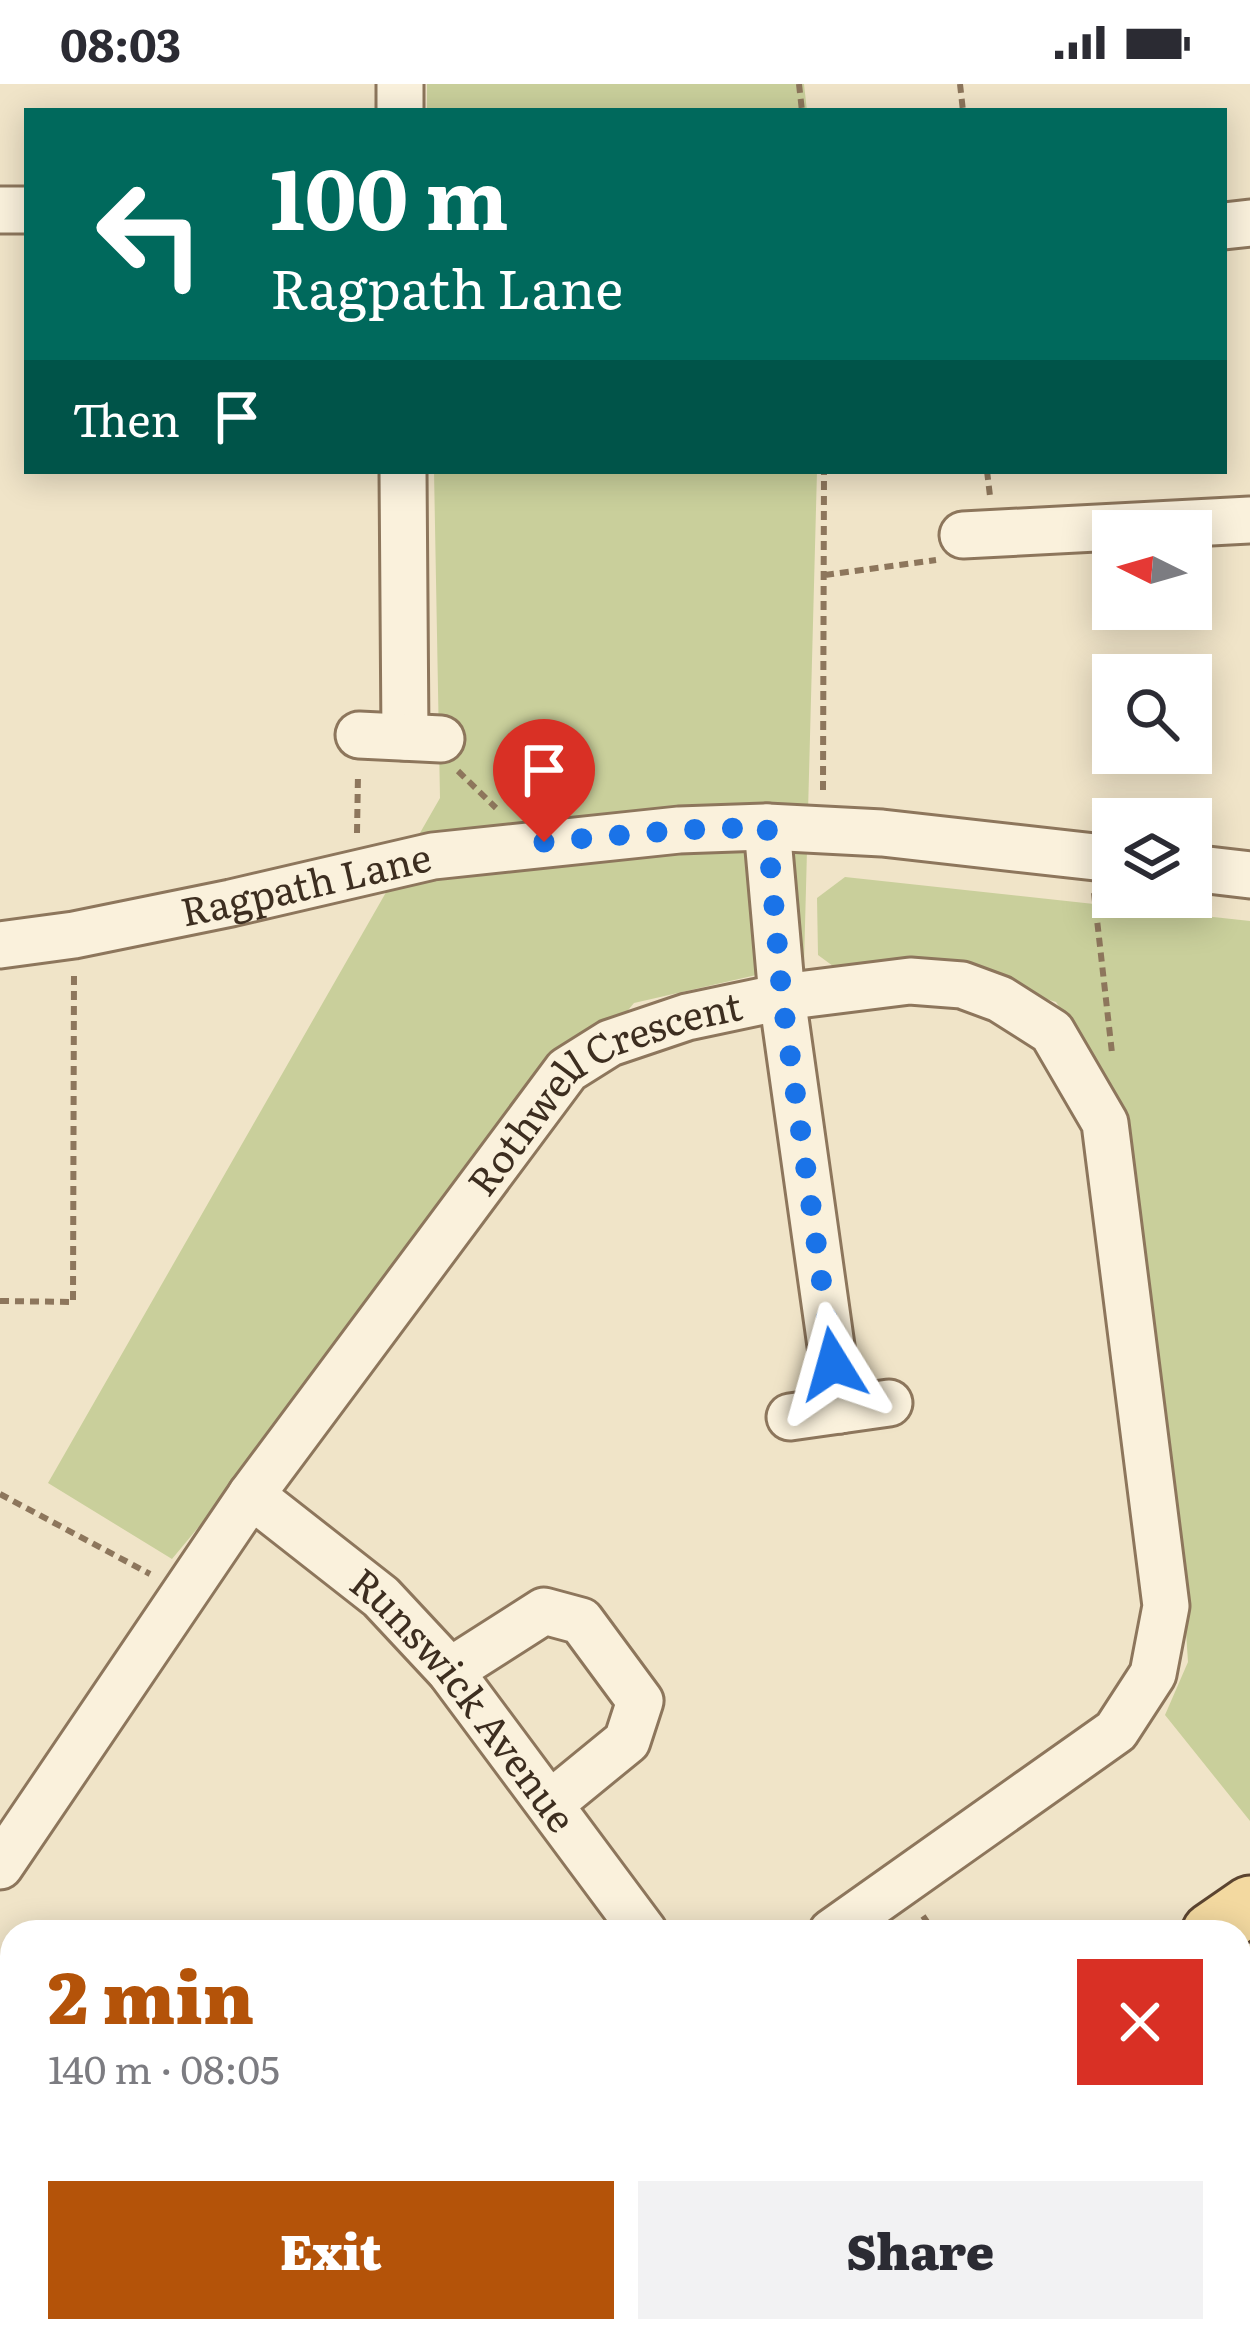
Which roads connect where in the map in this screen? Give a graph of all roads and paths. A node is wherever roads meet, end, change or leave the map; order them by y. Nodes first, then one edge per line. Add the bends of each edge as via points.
1 (403, 474) edge
2 (824, 474) edge
3 (984, 510) edge
4 (1250, 520) edge
5 (825, 575) junction
6 (359, 735) joint
7 (423, 738) junction
8 (767, 827) junction
9 (825, 830) junction
10 (533, 843) junction
11 (1092, 856) edge
12 (1212, 870) edge
13 (356, 872) junction
14 (1250, 875) edge
15 (1105, 918) edge
16 (74, 935) junction
17 (0, 945) edge
18 (782, 997) junction
19 (1114, 1062) dead end
20 (0, 1301) edge
21 (890, 1403) dead end
22 (840, 1410) junction
23 (790, 1417) dead end
24 (0, 1494) edge
25 (251, 1495) junction
26 (184, 1592) junction
27 (450, 1671) junction
28 (550, 1804) junction
29 (0, 1866) edge
30 (635, 1920) edge
31 (849, 1920) edge

1 - 7 street
2 - 5 path
3 - 4 street
3 - 5 path via 959,557
5 - 9 path
6 - 7 street
6 - 13 path
7 - 10 path
8 - 9 street, Ragpath Lane
8 - 10 street, Ragpath Lane
8 - 18 street
9 - 11 street, Ragpath Lane
10 - 13 street, Ragpath Lane
12 - 14 street
13 - 16 street, Ragpath Lane
15 - 19 path
16 - 17 street, Ragpath Lane
16 - 20 path via 74,1302
18 - 22 street
18 - 25 street, Rothwell Crescent via 668,1023 610,1043 567,1070
18 - 31 street, Rothwell Crescent via 910,981 962,985 1052,1033 1105,1123 1166,1606 1154,1674 1116,1731
21 - 22 street
22 - 23 street
24 - 26 path
25 - 26 street, Rothwell Crescent
25 - 27 street, Runswick Avenue via 381,1598
26 - 29 street, Rothwell Crescent
27 - 28 street, Runswick Avenue
27 - 28 street via 544,1611 581,1621 640,1701 628,1741
28 - 30 street, Runswick Avenue

